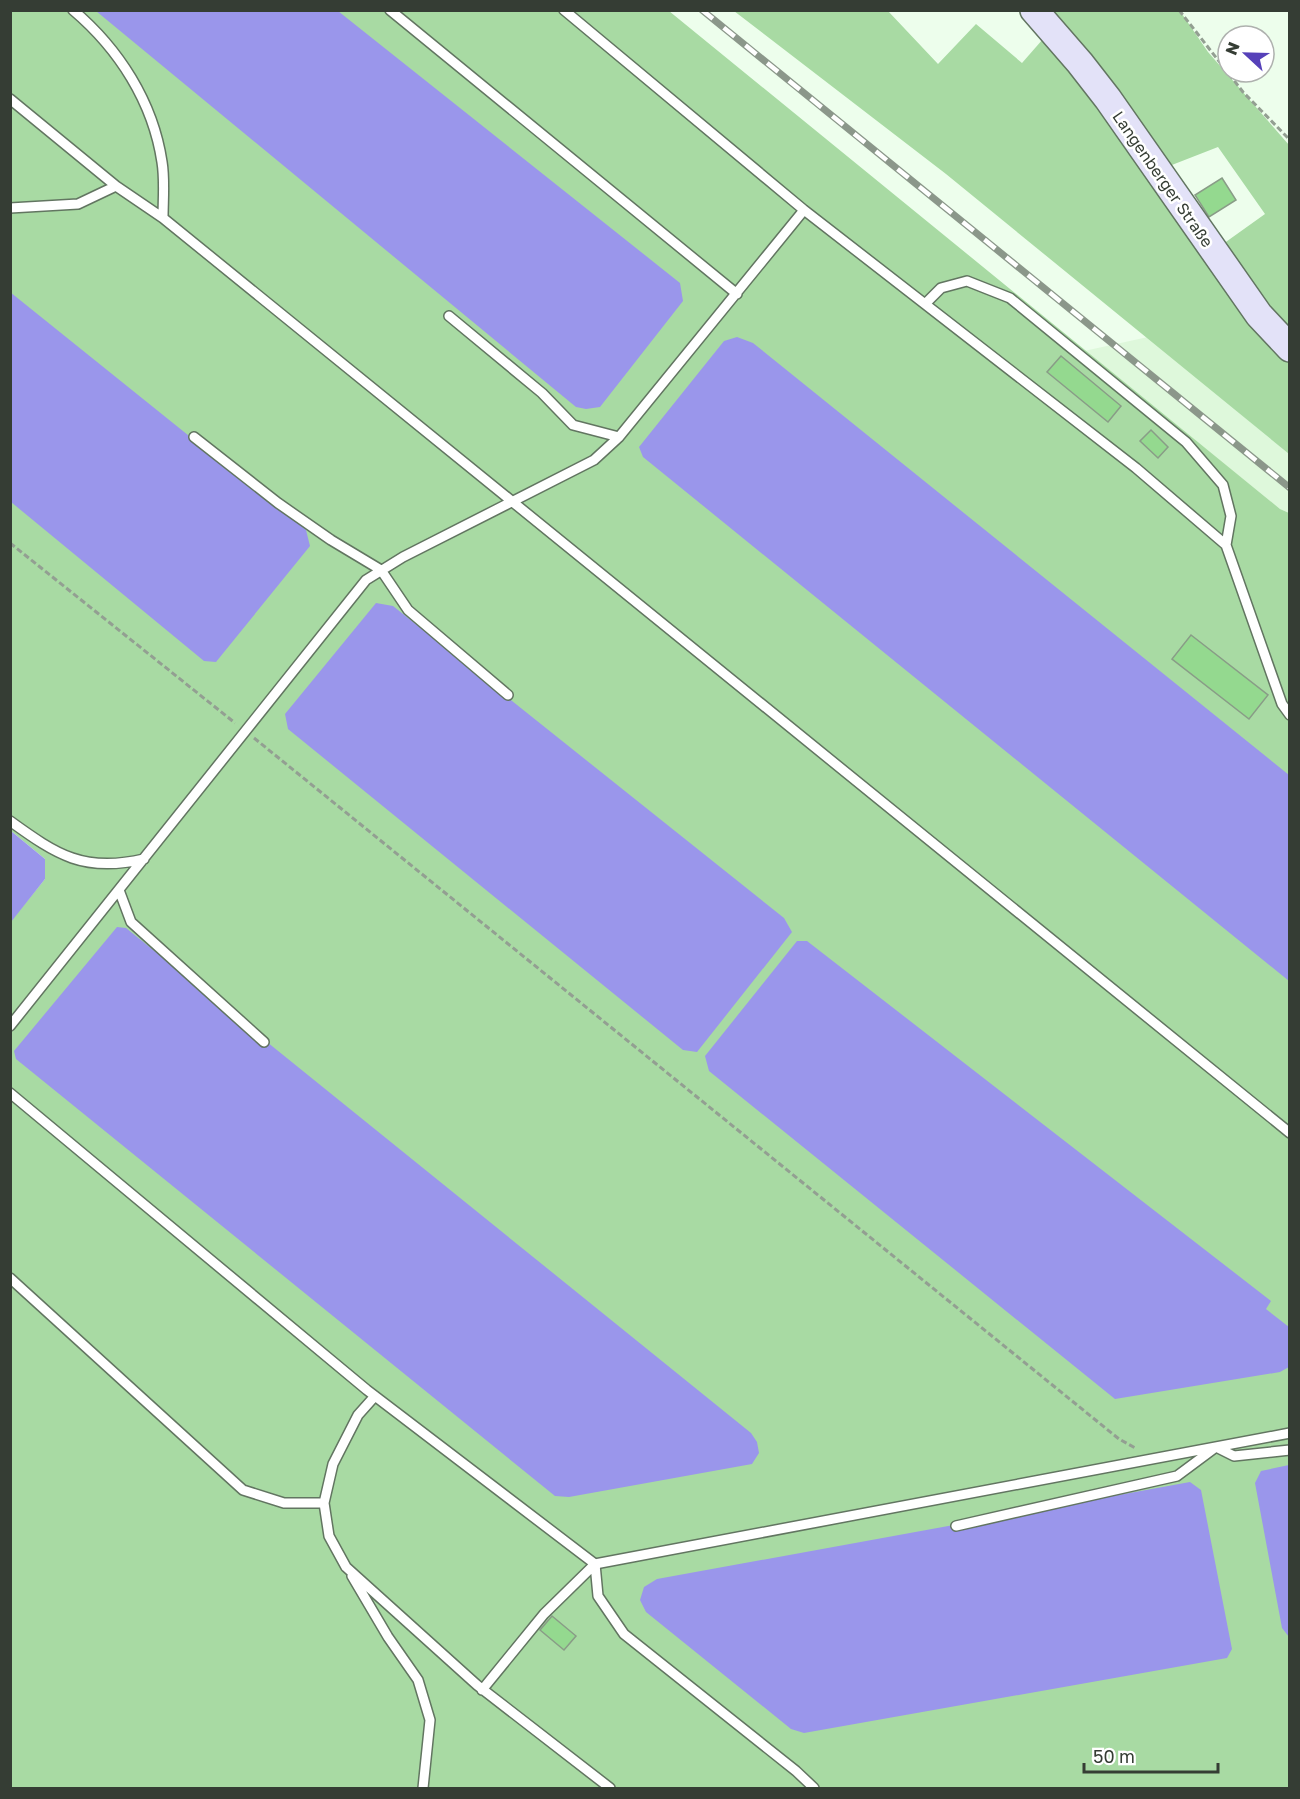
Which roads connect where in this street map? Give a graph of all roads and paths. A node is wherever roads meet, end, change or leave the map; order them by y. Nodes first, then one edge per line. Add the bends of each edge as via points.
1 (73, 10) edge
2 (390, 10) edge
3 (564, 10) edge
4 (1034, 10) edge
5 (1179, 10) edge
6 (10, 99) edge
7 (1290, 140) edge
8 (116, 186) junction
9 (10, 208) edge
10 (804, 210) junction
11 (163, 218) junction
12 (736, 294) junction
13 (925, 304) junction
14 (449, 316) dead end
15 (1290, 348) edge
16 (194, 437) dead end
17 (619, 437) junction
18 (512, 502) junction
19 (10, 543) edge
20 (1226, 545) junction
21 (381, 570) junction
22 (508, 694) dead end
23 (1290, 715) edge
24 (246, 732) junction
25 (10, 821) edge
26 (144, 859) junction
27 (119, 890) junction
28 (10, 1026) edge
29 (264, 1042) dead end
30 (10, 1093) edge
31 (1290, 1133) edge
32 (10, 1278) edge
33 (375, 1396) junction
34 (1290, 1433) edge
35 (1216, 1447) junction
36 (1290, 1450) edge
37 (1154, 1458) junction
38 (324, 1503) junction
39 (956, 1526) dead end
40 (595, 1564) junction
41 (346, 1567) junction
42 (482, 1690) junction
43 (806, 1780) junction
44 (423, 1788) edge
45 (610, 1788) edge
46 (798, 1788) edge
47 (814, 1788) edge

1 - 11 lane via 99,32 144,98 162,163
2 - 12 lane
3 - 10 lane
4 - 15 main road, Langenberger Straße via 1080,63 1258,315
5 - 7 path via 1243,92
6 - 8 lane
8 - 9 lane via 78,204
8 - 11 lane
10 - 12 lane
10 - 13 lane
11 - 18 lane
12 - 17 lane
13 - 20 lane via 1136,468
13 - 20 lane via 941,288 967,281 1010,298 1186,442 1222,485 1232,516
14 - 17 lane via 542,393 573,425
16 - 21 lane via 278,503
17 - 18 lane via 594,460
18 - 21 lane
18 - 31 lane
19 - 24 path
20 - 23 lane via 1282,704
21 - 22 lane via 408,610
21 - 24 lane via 366,580
24 - 26 lane
24 - 37 path via 1119,1439
25 - 26 lane via 43,845 87,864 118,865
26 - 27 lane
27 - 28 lane
27 - 29 lane via 131,922
30 - 33 lane
32 - 38 lane via 243,1490 284,1503
33 - 38 lane via 358,1415 333,1464
33 - 40 lane
34 - 35 lane
35 - 36 lane via 1234,1456
35 - 37 lane
35 - 39 lane via 1177,1476
37 - 40 lane
38 - 41 lane via 329,1536
40 - 42 lane via 544,1614
40 - 43 lane via 598,1596 624,1634
41 - 42 lane
41 - 44 lane via 418,1680 430,1720
42 - 45 lane
43 - 46 lane
43 - 47 lane

